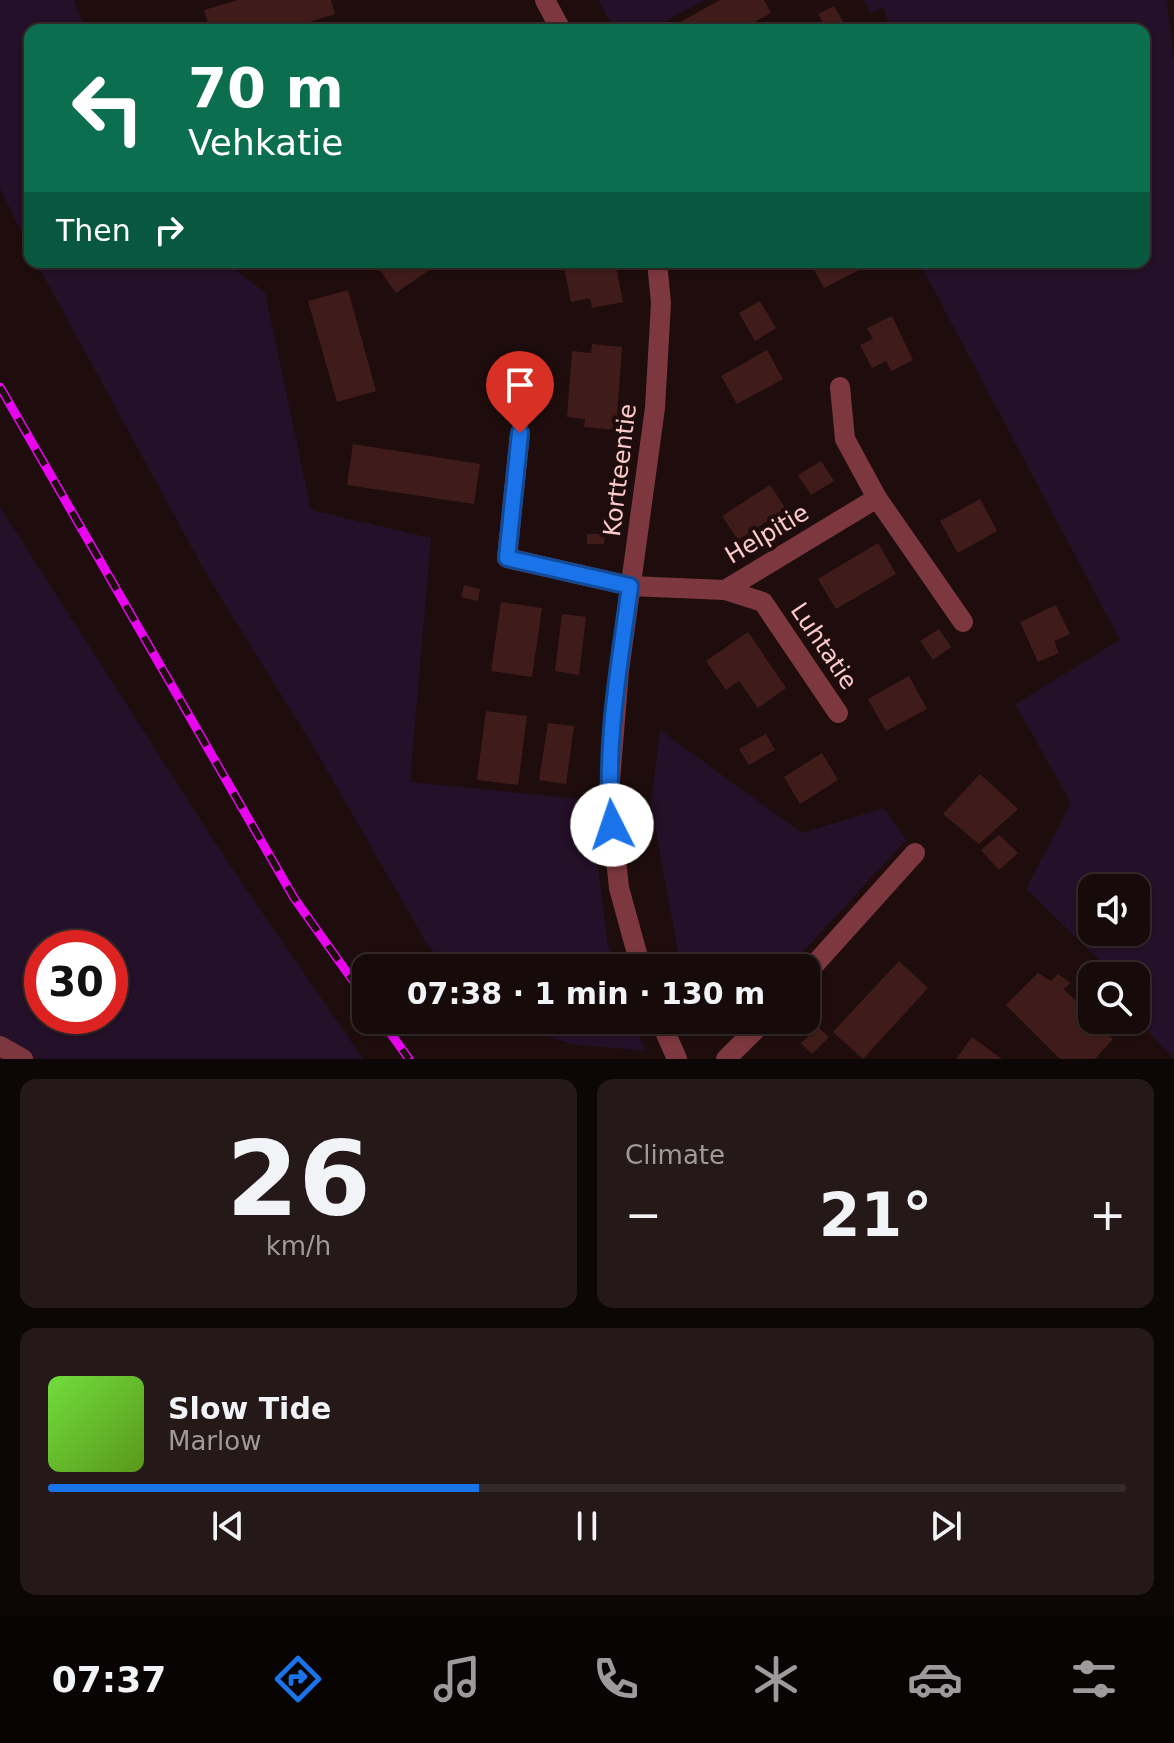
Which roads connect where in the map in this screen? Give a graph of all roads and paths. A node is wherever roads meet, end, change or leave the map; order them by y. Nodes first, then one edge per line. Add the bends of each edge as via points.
1 (545, 0) edge
2 (558, 24) edge
3 (660, 268) edge
4 (840, 387) dead end
5 (520, 433) dead end
6 (877, 498) junction
7 (630, 586) junction
8 (725, 590) junction
9 (963, 622) dead end
10 (838, 713) dead end
11 (915, 853) dead end
12 (637, 954) edge
13 (820, 958) edge
14 (666, 1034) edge
15 (751, 1034) edge
16 (0, 1046) edge
17 (23, 1059) edge
18 (677, 1059) edge
19 (726, 1059) edge

1 - 2 street
3 - 7 street, Kortteentie via 655,408
4 - 6 street via 845,439
5 - 7 street, Helpitie via 507,558
6 - 8 street, Helpitie
6 - 9 street
7 - 8 street, Helpitie
7 - 12 street, Kortteentie via 609,793 619,888
8 - 10 street, Luhtatie via 763,602
11 - 13 street
14 - 18 street
15 - 19 street
16 - 17 street

